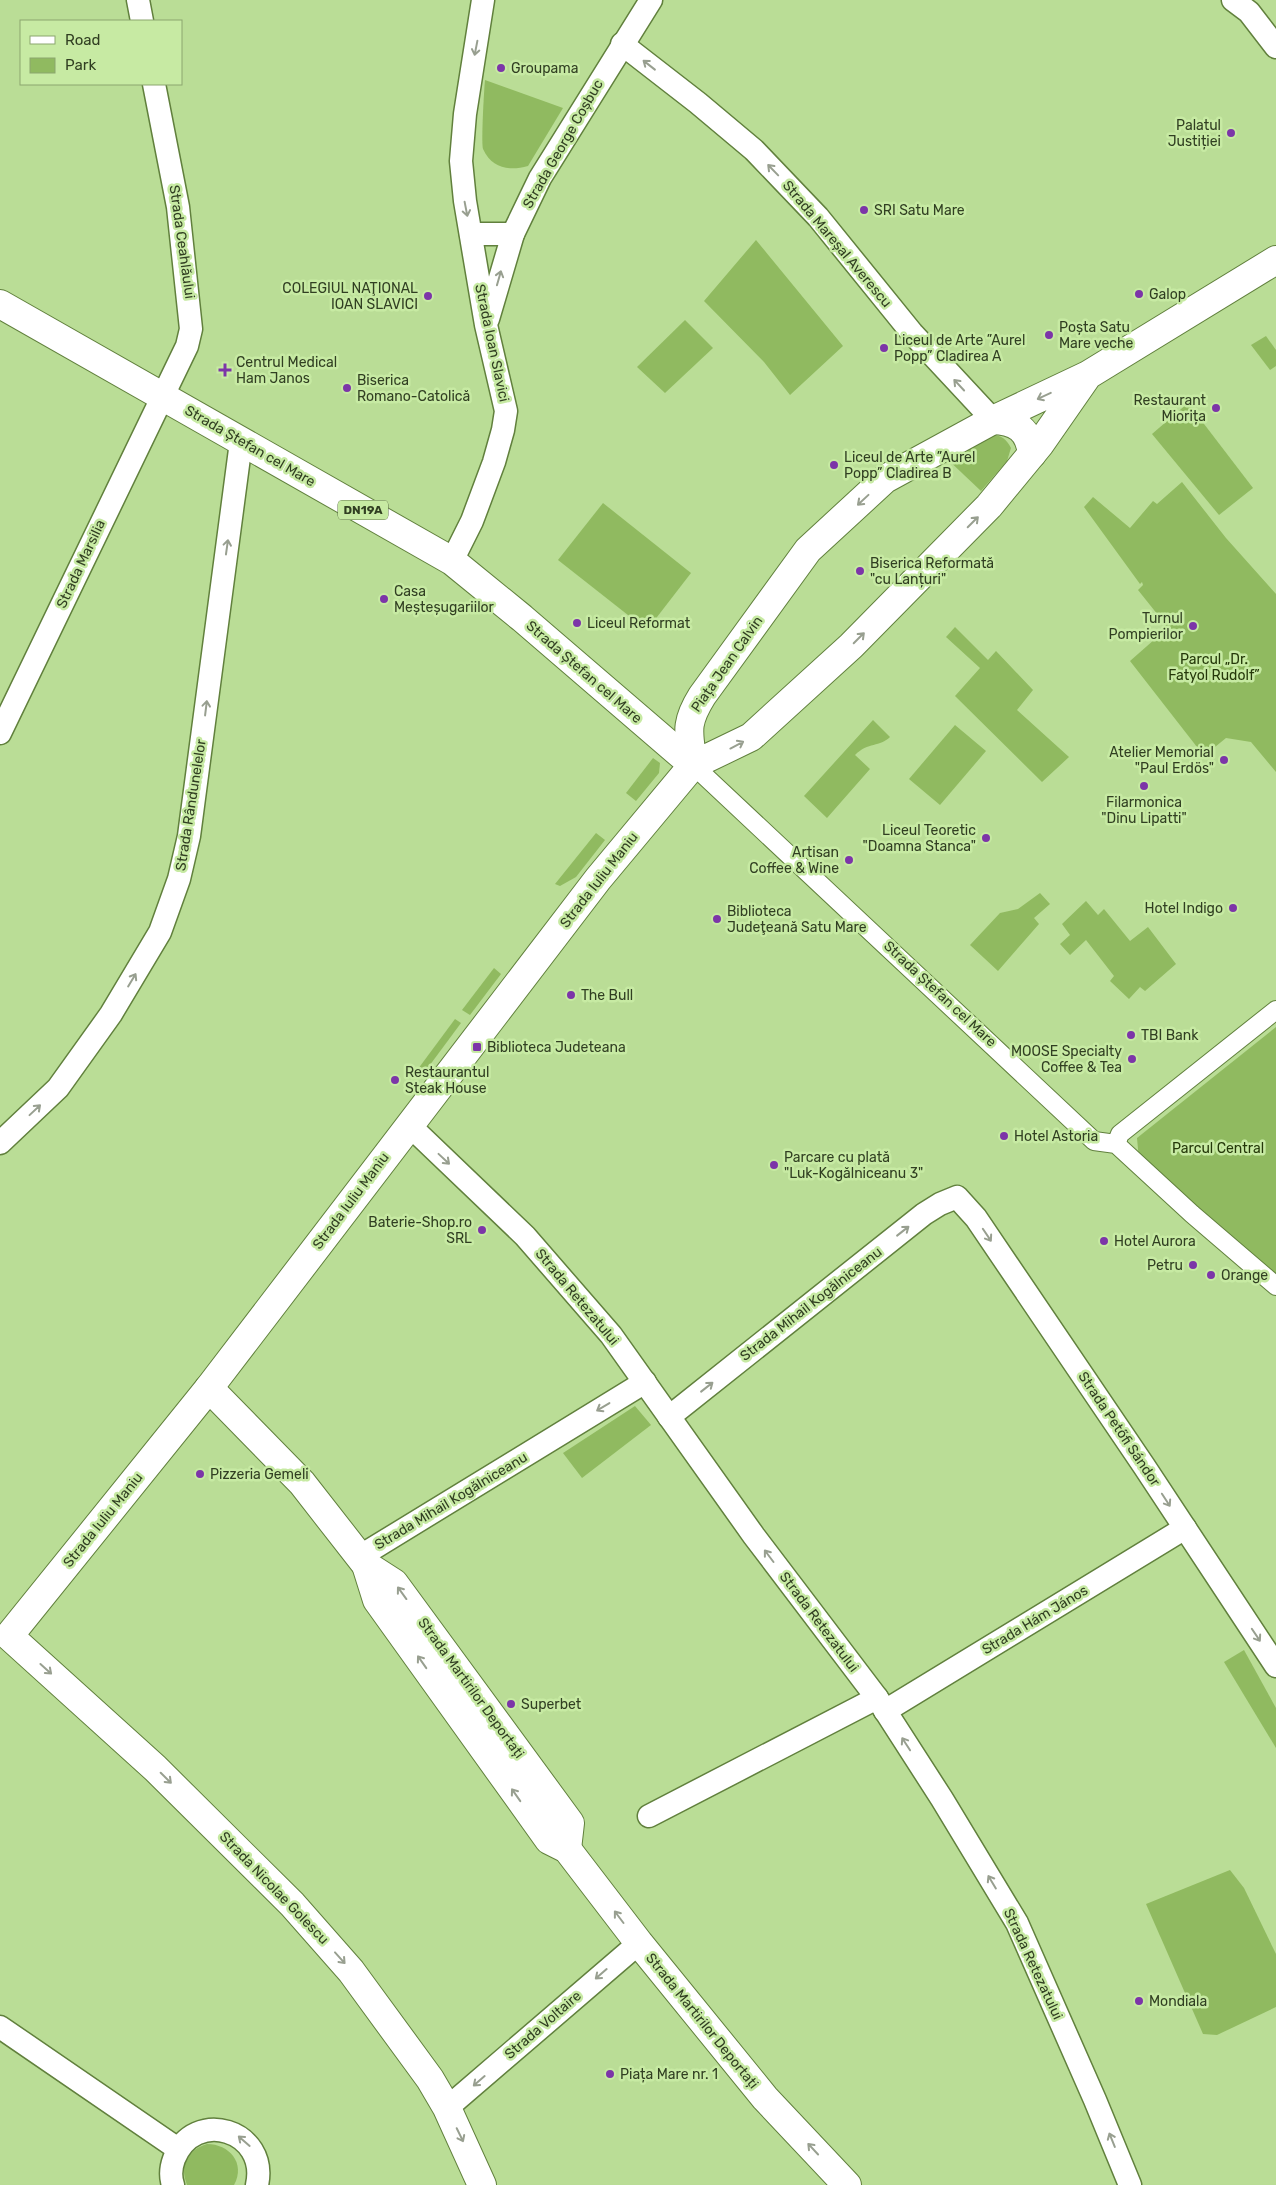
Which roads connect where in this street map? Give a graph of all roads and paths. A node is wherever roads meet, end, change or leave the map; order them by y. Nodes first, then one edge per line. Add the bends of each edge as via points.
1 (138, 0) edge
2 (483, 0) edge
3 (651, 0) edge
4 (1247, 4) edge
5 (142, 20) edge
6 (622, 44) junction
7 (1276, 46) edge
8 (154, 85) edge
9 (471, 234) junction
10 (513, 234) junction
11 (1276, 260) edge
12 (0, 304) edge
13 (486, 324) junction
14 (1088, 375) junction
15 (162, 395) junction
16 (993, 420) junction
17 (241, 442) junction
18 (1036, 449) junction
19 (452, 561) junction
20 (0, 733) edge
21 (693, 765) junction
22 (1276, 1010) edge
23 (409, 1125) junction
24 (0, 1143) edge
25 (1116, 1144) junction
26 (956, 1197) joint
27 (1276, 1286) edge
28 (645, 1382) junction
29 (209, 1388) junction
30 (669, 1417) junction
31 (1185, 1528) junction
32 (363, 1561) junction
33 (10, 1636) joint
34 (1276, 1666) edge
35 (881, 1705) junction
36 (649, 1816) dead end
37 (639, 1943) junction
38 (0, 2027) edge
39 (448, 2108) junction
40 (178, 2149) junction
41 (173, 2185) edge
42 (257, 2185) edge
43 (482, 2185) edge
44 (847, 2185) edge
45 (1130, 2185) edge

1 - 5 street
2 -> 9 street, Strada Ioan Slavici via 461,161
3 - 6 street, Strada George Coșbuc
4 - 7 street
6 - 10 street, Strada George Coșbuc via 540,178
16 -> 6 street, Strada Mareșal Averescu via 912,333 818,217 754,150
8 - 15 street, Strada Ceahlăului via 178,207 191,329 187,346
9 - 10 street
9 - 13 street, Strada Ioan Slavici
13 -> 10 street, Strada George Coșbuc
11 - 14 main road, Piața Jean Calvin
12 - 15 main road, Strada Ștefan cel Mare / DN19A
13 - 19 street, Strada Ioan Slavici via 504,404 503,430 472,521
14 -> 16 main road, Piața Jean Calvin
14 - 18 main road
15 - 17 main road, Strada Ștefan cel Mare / DN19A
15 - 20 street, Strada Marsilia
16 - 18 main road via 1013,423
16 -> 21 main road, Piața Jean Calvin via 885,479 808,550 691,713 689,730
17 - 19 main road, Strada Ștefan cel Mare / DN19A
24 -> 17 street, Strada Rândunelelor via 58,1088 111,1014 160,932 179,879 189,836
21 -> 18 main road via 751,737 770,722 851,646 989,506
19 - 21 main road, Strada Ștefan cel Mare / DN19A
21 - 23 main road, Strada Iuliu Maniu via 598,879
21 - 25 street, Strada Ștefan cel Mare / DN19A via 1094,1140
22 - 25 street via 1120,1134
23 -> 28 street, Strada Retezatului via 526,1236 611,1335
23 - 29 main road, Strada Iuliu Maniu
25 - 27 street
30 -> 26 street, Strada Mihail Kogălniceanu via 924,1214
26 -> 31 street, Strada Petőfi Sándor via 973,1214
28 - 30 street, Strada Retezatului
28 -> 32 street, Strada Mihail Kogălniceanu
29 - 32 main road, Strada Martirilor Deportați via 302,1483
29 - 33 main road, Strada Iuliu Maniu
35 -> 30 street, Strada Retezatului
31 -> 34 street, Strada Petőfi Sándor
31 - 35 street, Strada Hám János
37 -> 32 main road, Strada Martirilor Deportați via 568,1849 570,1823 394,1583
33 -> 39 main road, Strada Nicolae Golescu via 155,1768 292,1904 352,1971
35 - 36 street, Strada Hám János
45 -> 35 street, Strada Retezatului via 1017,1923
37 -> 39 street, Strada Voltaire
44 -> 37 main road, Strada Martirilor Deportați via 765,2098
38 - 40 street
39 -> 43 main road, Strada Nicolae Golescu
40 - 41 street via 172,2166
42 -> 40 street via 257,2161 251,2148 240,2137 227,2131 212,2129 198,2133

